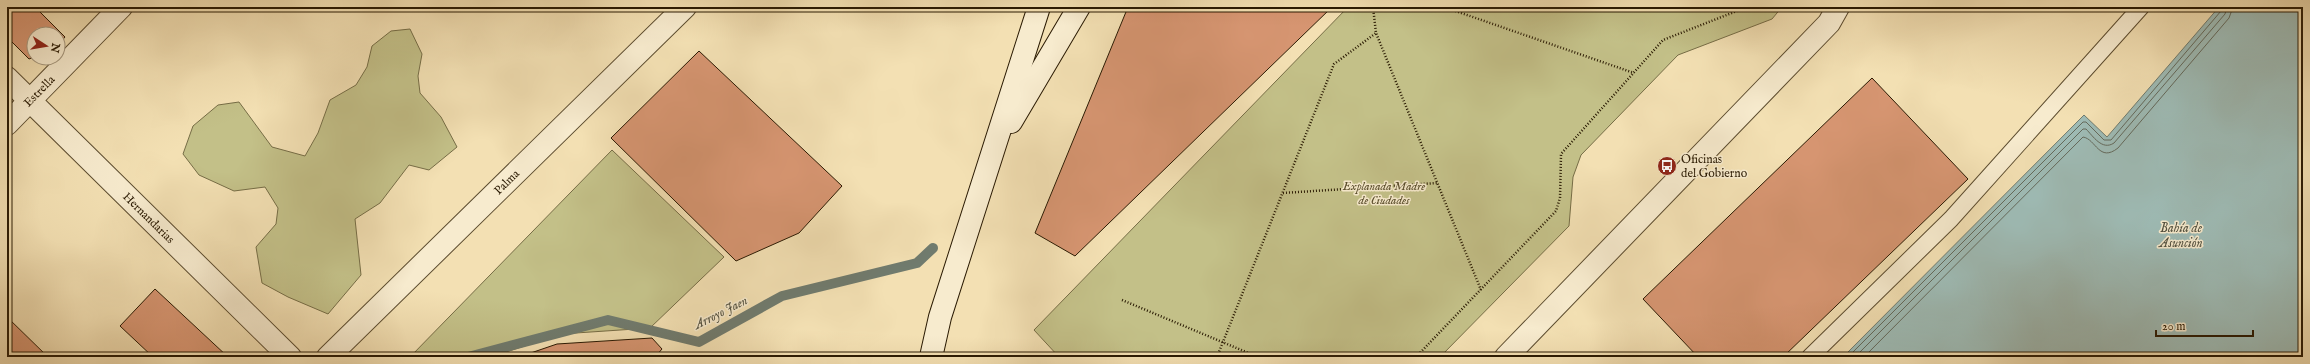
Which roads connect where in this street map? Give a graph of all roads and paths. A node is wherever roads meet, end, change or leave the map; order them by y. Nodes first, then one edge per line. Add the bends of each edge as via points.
1 (121, 7) edge
2 (684, 7) edge
3 (1039, 7) edge
4 (1079, 7) edge
5 (1373, 7) edge
6 (1444, 7) edge
7 (1747, 7) edge
8 (1838, 7) edge
9 (2141, 7) edge
10 (1376, 33) junction
11 (1634, 73) junction
12 (7, 78) edge
13 (29, 101) junction
14 (7, 124) edge
15 (984, 179) junction
16 (1437, 183) junction
17 (1283, 193) junction
18 (1481, 290) junction
19 (1122, 300) dead end
20 (1223, 342) junction
21 (290, 357) edge
22 (328, 357) edge
23 (931, 357) edge
24 (1217, 357) edge
25 (1258, 357) edge
26 (1416, 357) edge
27 (1506, 357) edge
28 (1810, 357) edge

1 - 13 street, Estrella
2 - 22 street, Palma
3 - 15 street
4 - 15 street via 1014,116
5 - 10 path
6 - 11 path
7 - 11 path via 1663,40
8 - 27 street via 1829,23
9 - 28 lane via 1952,219
10 - 16 path
10 - 17 path via 1334,64
11 - 18 path via 1561,154 1560,198 1556,211
12 - 13 street, Hernandarias
13 - 14 street, Estrella
13 - 21 street, Hernandarias
15 - 23 street via 940,317
16 - 17 path
16 - 18 path
17 - 20 path
18 - 26 path
19 - 20 path
20 - 24 path
20 - 25 path

